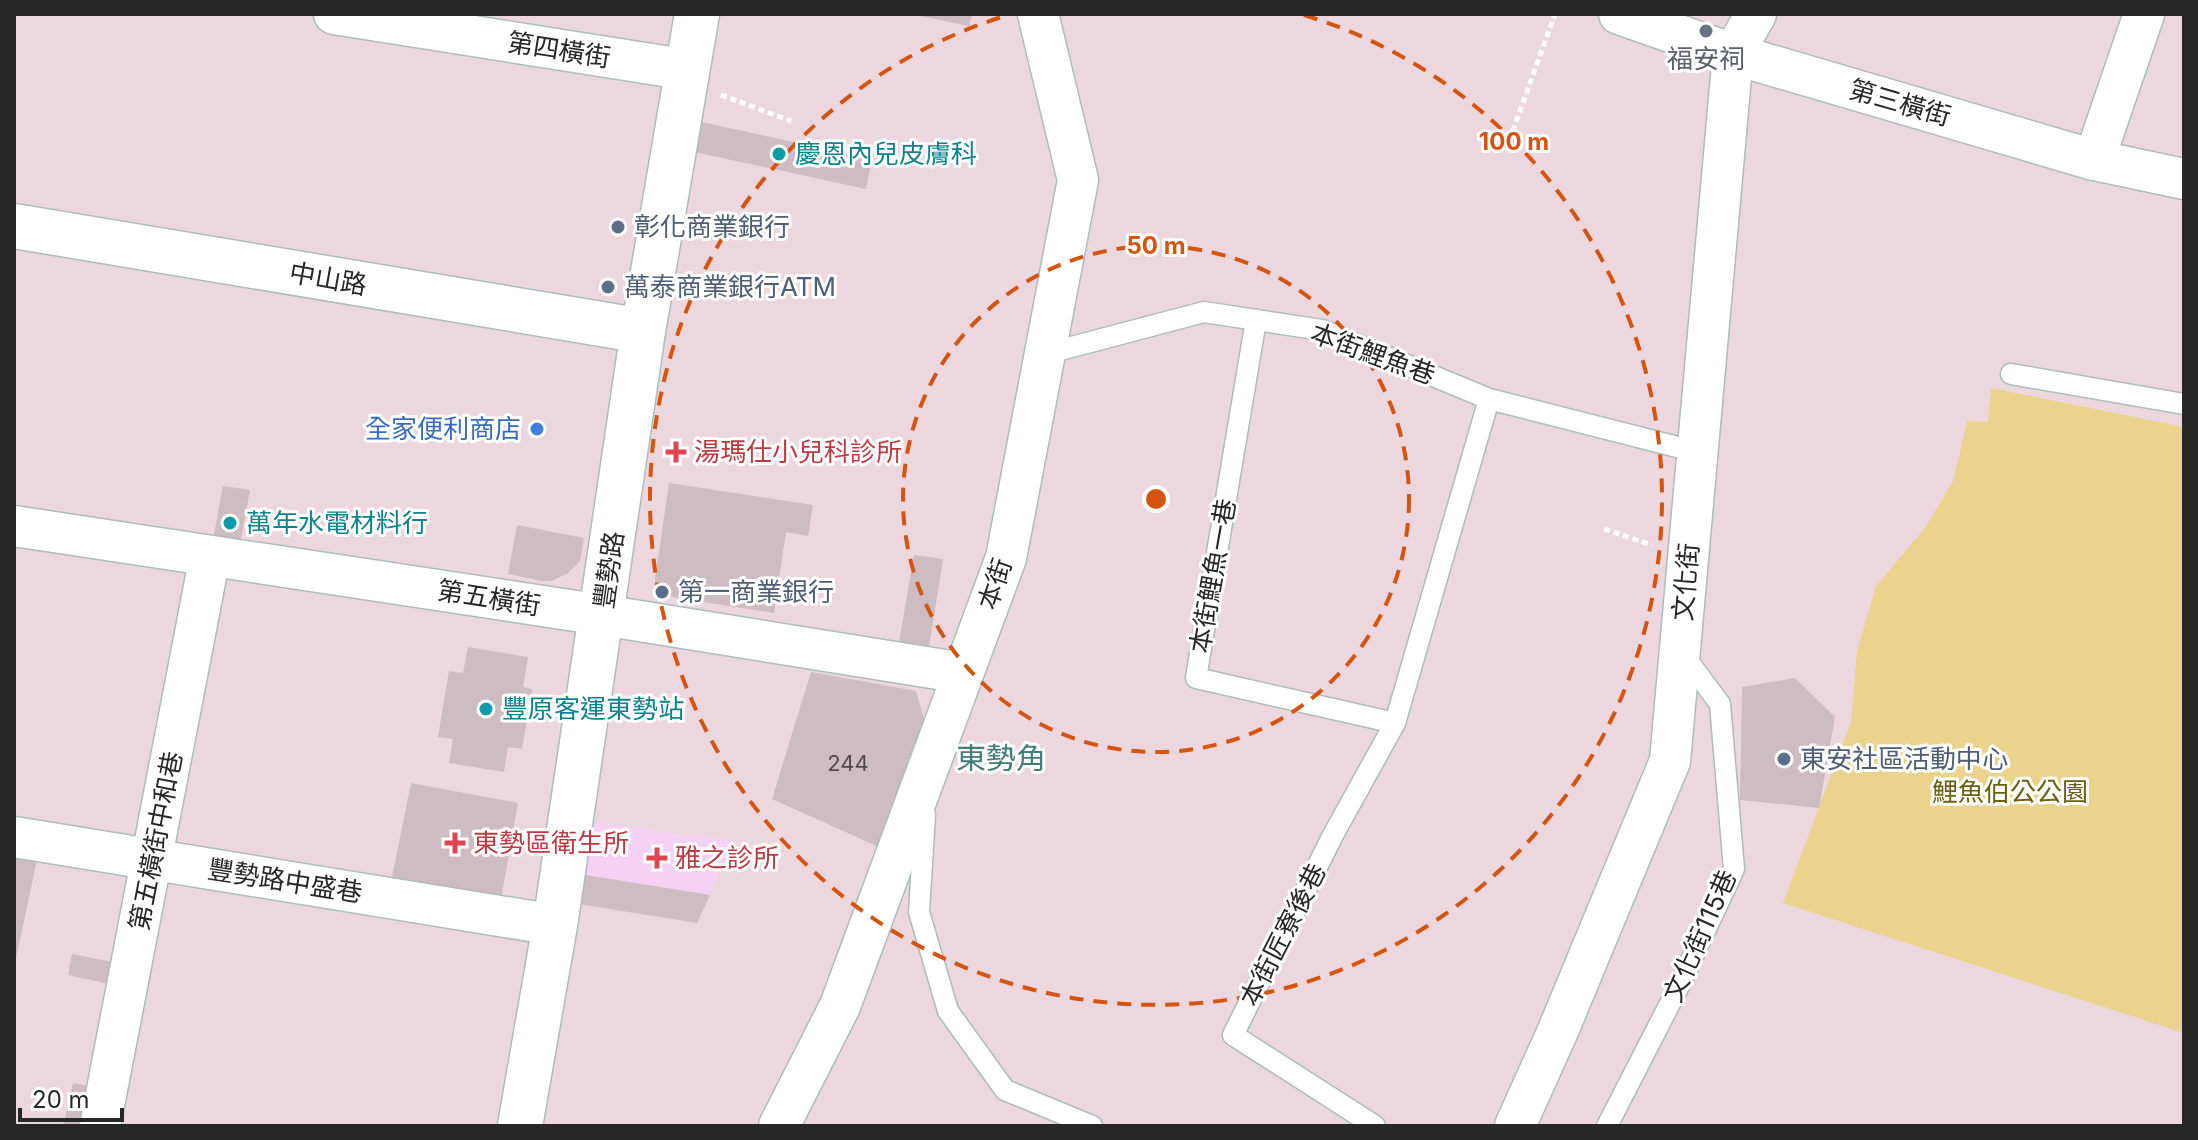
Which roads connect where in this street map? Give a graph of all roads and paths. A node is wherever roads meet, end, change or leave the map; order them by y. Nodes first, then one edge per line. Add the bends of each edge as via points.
1 (334, 14) edge
2 (697, 14) edge
3 (1038, 14) edge
4 (1555, 14) edge
5 (1619, 14) edge
6 (1756, 14) edge
7 (2144, 14) edge
8 (1733, 54) junction
9 (689, 70) junction
10 (791, 121) dead end
11 (1506, 150) dead end
12 (2094, 160) junction
13 (2184, 179) edge
14 (14, 226) edge
15 (1256, 320) junction
16 (643, 331) junction
17 (1045, 354) junction
18 (2011, 374) dead end
19 (1489, 399) junction
20 (2184, 404) edge
21 (1697, 452) junction
22 (14, 526) edge
23 (1604, 529) dead end
24 (210, 556) junction
25 (1688, 557) junction
26 (602, 615) junction
27 (1679, 649) junction
28 (963, 673) junction
29 (1395, 723) junction
30 (927, 769) junction
31 (14, 837) edge
32 (153, 860) junction
33 (555, 925) junction
34 (100, 1126) edge
35 (520, 1126) edge
36 (779, 1126) edge
37 (1092, 1126) edge
38 (1375, 1126) edge
39 (1515, 1126) edge
40 (1607, 1126) edge

1 - 9 street, 第四橫街
2 - 9 street, 豐勢路
3 - 17 street, 本街 via 1078,180
4 - 11 path
5 - 8 street, 第三橫街
6 - 8 street, 文化街
7 - 12 street
8 - 12 street, 第三橫街
8 - 21 street, 文化街
9 - 10 path via 723,97
9 - 16 street, 豐勢路
12 - 13 street, 第三橫街
14 - 16 street, 中山路
15 - 17 lane, 本街鯉魚巷 via 1204,312
15 - 19 lane, 本街鯉魚巷 via 1322,330
15 - 29 lane, 本街鯉魚一巷 via 1196,678
16 - 26 street, 豐勢路
17 - 28 street, 本街 via 1006,558
18 - 20 lane
19 - 21 lane, 本街鯉魚巷
19 - 29 lane
21 - 25 street, 文化街
22 - 24 street, 第五橫街
23 - 25 path
24 - 26 street, 第五橫街
24 - 32 street, 第五橫街中和巷
25 - 27 street, 文化街
26 - 28 street, 第五橫街
26 - 33 street, 豐勢路
27 - 39 street, 文化街 via 1670,761
27 - 40 lane, 文化街115巷 via 1720,704 1734,869
28 - 30 street, 本街
29 - 38 lane, 本街匠寮後巷 via 1233,1035
30 - 36 street, 本街 via 840,1006
30 - 37 lane via 919,912 948,1011 1005,1090
31 - 32 street, 豐勢路中盛巷
32 - 33 street, 豐勢路中盛巷
32 - 34 street, 第五橫街中和巷
33 - 35 street, 豐勢路

